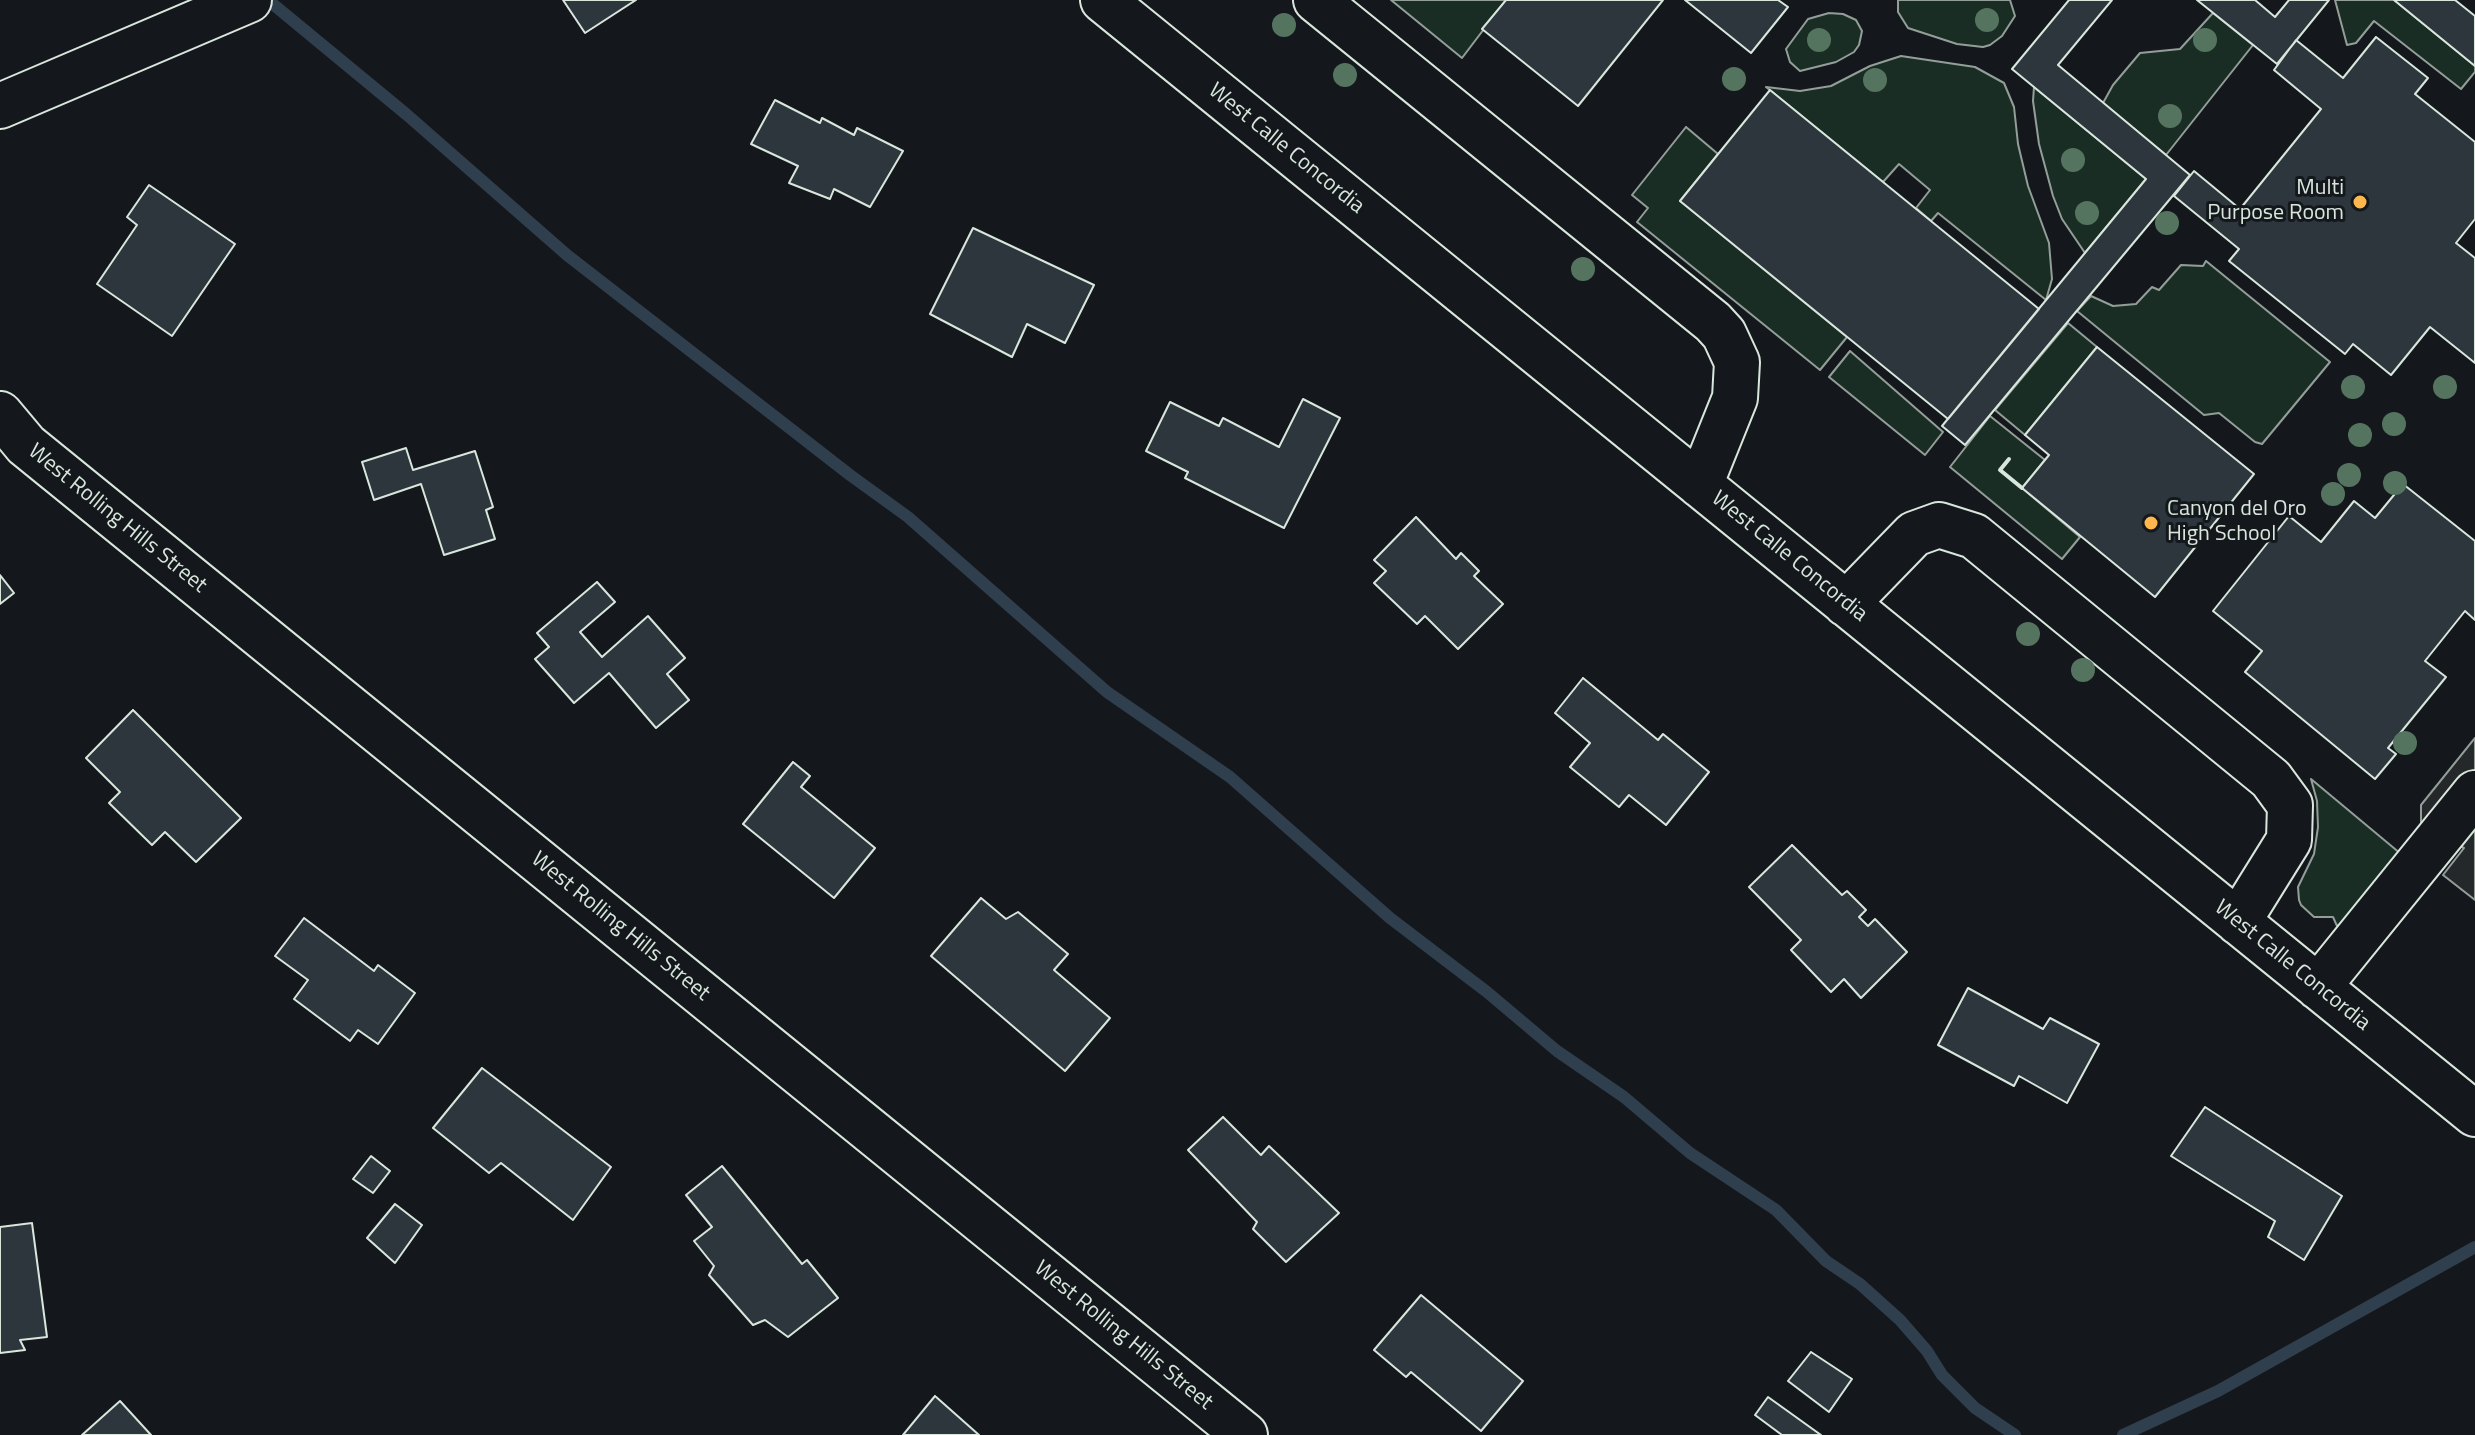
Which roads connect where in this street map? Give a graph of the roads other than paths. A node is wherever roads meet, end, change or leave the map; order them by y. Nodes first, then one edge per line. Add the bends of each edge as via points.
1 (249, 0) edge
2 (1103, 0) edge
3 (1316, 0) edge
4 (0, 106) edge
5 (0, 414) edge
6 (1700, 485) junction
7 (1846, 604) junction
8 (2465, 806) edge
9 (2238, 922) junction
10 (2318, 987) junction
11 (2475, 1114) edge
12 (1245, 1435) edge

1 - 4 street
2 - 6 street, West Calle Concordia
3 - 6 street via 1724,334 1737,362 1735,398
5 - 12 street, West Rolling Hills Street via 26,445
6 - 7 street, West Calle Concordia
7 - 9 street, West Calle Concordia
7 - 9 street via 1914,534 1939,525 1974,536 2271,779 2290,805 2289,840
8 - 10 street
9 - 10 street, West Calle Concordia
10 - 11 street, West Calle Concordia

